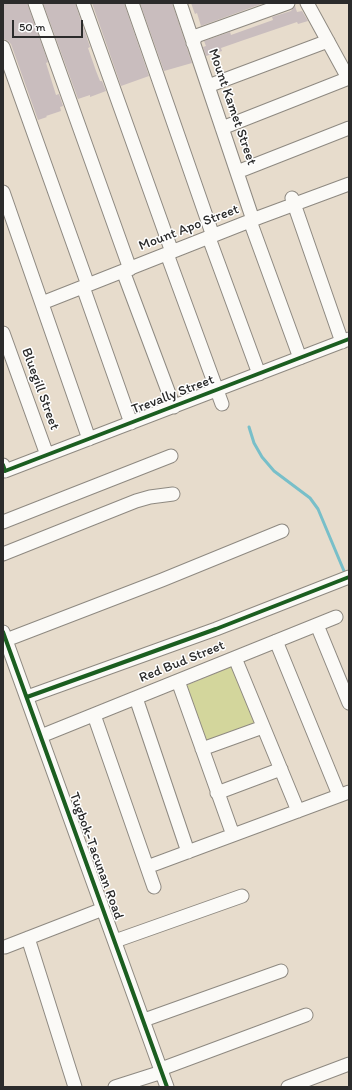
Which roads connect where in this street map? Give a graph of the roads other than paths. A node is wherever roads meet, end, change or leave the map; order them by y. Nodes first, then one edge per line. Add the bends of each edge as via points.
1 (35, 3) edge
2 (83, 3) edge
3 (132, 3) edge
4 (180, 3) edge
5 (184, 3) edge
6 (288, 3) edge
7 (307, 3) edge
8 (195, 40) junction
9 (328, 41) junction
10 (3, 47) edge
11 (349, 78) edge
12 (210, 84) junction
13 (225, 127) junction
14 (349, 128) edge
15 (240, 171) junction
16 (349, 175) edge
17 (349, 184) edge
18 (3, 192) edge
19 (292, 201) junction
20 (254, 216) junction
21 (211, 237) junction
22 (169, 253) junction
23 (127, 270) junction
24 (85, 286) junction
25 (42, 303) junction
26 (3, 334) edge
27 (346, 341) edge
28 (300, 358) junction
29 (259, 374) junction
30 (217, 390) junction
31 (222, 404) dead end
32 (174, 407) junction
33 (131, 423) junction
34 (89, 439) junction
35 (47, 456) junction
36 (171, 456) dead end
37 (4, 468) edge
38 (173, 494) dead end
39 (3, 522) edge
40 (282, 531) dead end
41 (3, 554) edge
42 (349, 577) edge
43 (336, 617) dead end
44 (317, 625) junction
45 (4, 636) edge
46 (276, 641) junction
47 (235, 658) junction
48 (178, 681) junction
49 (27, 697) junction
50 (136, 698) junction
51 (349, 703) edge
52 (94, 714) junction
53 (263, 727) junction
54 (41, 736) junction
55 (202, 749) junction
56 (281, 769) junction
57 (217, 793) junction
58 (344, 794) edge
59 (298, 811) junction
60 (233, 835) junction
61 (188, 852) junction
62 (147, 867) junction
63 (154, 887) dead end
64 (242, 896) dead end
65 (103, 909) junction
66 (28, 938) junction
67 (115, 941) junction
68 (5, 947) dead end
69 (281, 971) dead end
70 (306, 1015) dead end
71 (144, 1020) junction
72 (349, 1064) edge
73 (161, 1071) junction
74 (75, 1087) edge
75 (115, 1087) edge
76 (168, 1087) edge
77 (288, 1087) edge

1 - 23 street
2 - 22 street
3 - 21 street
4 - 8 street, Mount Kamet Street
5 - 8 street, Mount Kamet Street
6 - 8 street
7 - 9 street
8 - 12 street, Mount Kamet Street
9 - 11 street
9 - 12 street
10 - 24 street
11 - 13 street
12 - 13 street, Mount Kamet Street
13 - 15 street, Mount Kamet Street
14 - 15 street
15 - 20 street, Mount Kamet Street
16 - 19 street, Mount Apo Street
17 - 19 street, Mount Apo Street
18 - 25 street
19 - 20 street, Mount Apo Street
19 - 27 street
20 - 21 street, Mount Apo Street
20 - 28 street, Mount Kamet Street
21 - 22 street, Mount Apo Street
21 - 29 street
22 - 23 street, Mount Apo Street
22 - 30 street
23 - 24 street, Mount Apo Street
23 - 32 street
24 - 25 street, Mount Apo Street
24 - 33 street
25 - 34 street
26 - 35 street, Bluegill Street
27 - 28 street, Trevally Street
28 - 29 street, Trevally Street
29 - 30 street, Trevally Street
30 - 31 street
30 - 32 street, Trevally Street
32 - 33 street, Trevally Street
33 - 34 street, Trevally Street
34 - 35 street, Trevally Street
35 - 37 street, Trevally Street
36 - 39 street
38 - 41 street via 136,501
40 - 45 street via 162,580
42 - 49 street via 216,629
43 - 44 street, Red Bud Street
44 - 46 street, Red Bud Street
44 - 51 street
45 - 49 street, Tugbok-Tacunan Road
46 - 47 street, Red Bud Street
46 - 58 street
47 - 48 street, Red Bud Street
47 - 53 street
48 - 50 street, Red Bud Street
48 - 55 street
49 - 54 street, Tugbok-Tacunan Road
50 - 52 street, Red Bud Street
50 - 61 street
52 - 54 street, Red Bud Street
52 - 62 street
53 - 55 street
53 - 56 street
54 - 65 street, Tugbok-Tacunan Road
55 - 57 street
56 - 57 street
56 - 59 street
57 - 60 street
58 - 59 street
59 - 60 street
60 - 61 street
61 - 62 street
62 - 63 street
64 - 67 street
65 - 66 street
65 - 67 street, Tugbok-Tacunan Road
66 - 68 street
66 - 74 street
67 - 71 street, Tugbok-Tacunan Road
69 - 71 street
70 - 73 street
71 - 73 street, Tugbok-Tacunan Road
72 - 77 street
73 - 75 street
73 - 76 street, Tugbok-Tacunan Road

